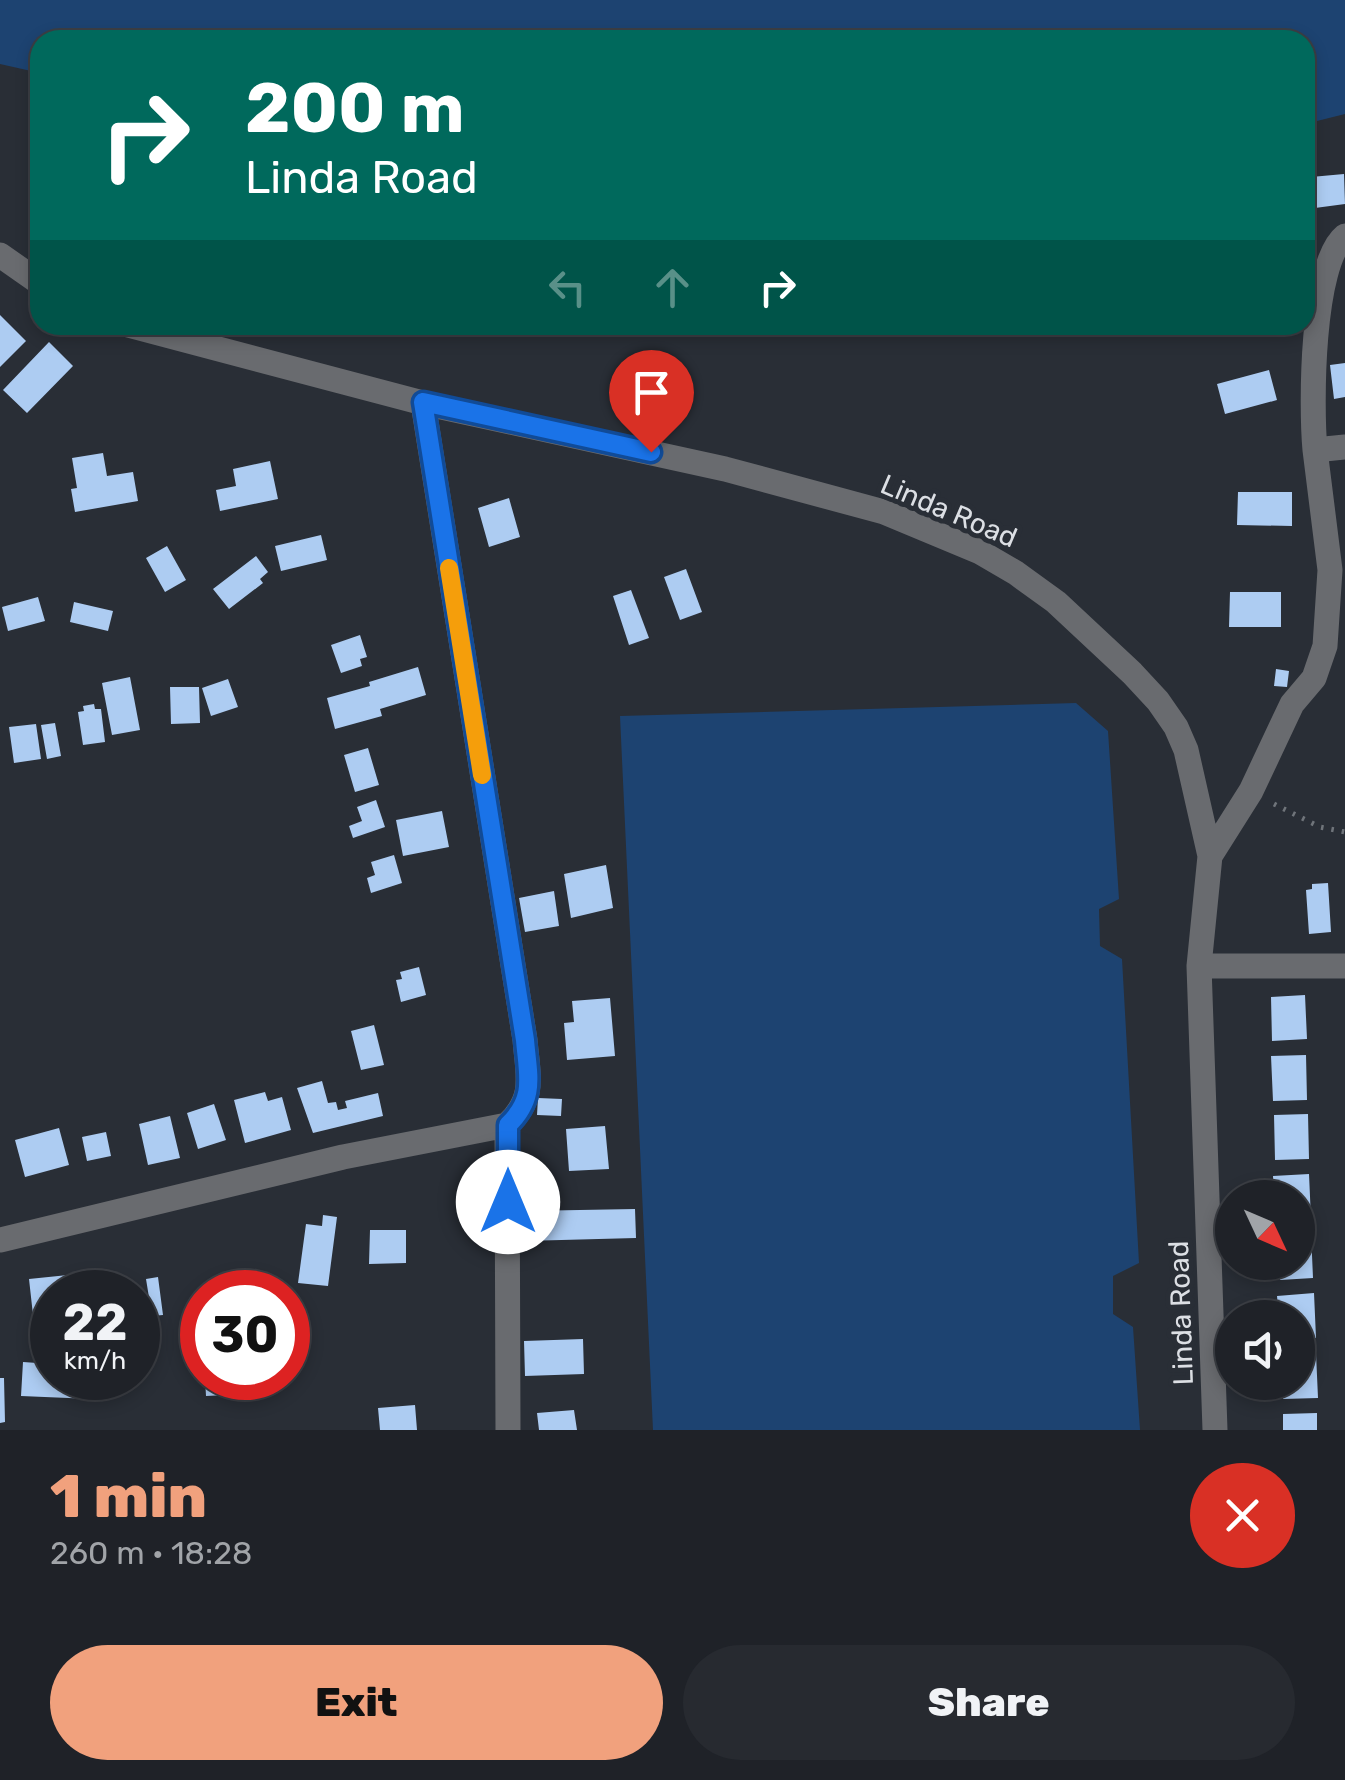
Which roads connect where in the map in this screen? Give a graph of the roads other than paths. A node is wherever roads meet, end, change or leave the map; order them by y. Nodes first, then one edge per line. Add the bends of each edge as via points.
1 (1345, 236) edge
2 (0, 255) edge
3 (30, 275) edge
4 (166, 335) edge
5 (423, 402) junction
6 (1345, 447) edge
7 (1315, 450) junction
8 (1338, 569) edge
9 (1210, 856) junction
10 (1199, 966) junction
11 (1345, 966) edge
12 (508, 1125) junction
13 (0, 1240) edge
14 (508, 1430) edge
15 (1215, 1430) edge

1 - 7 street via 1330,257 1318,321
2 - 3 street
4 - 5 street, Linda Road
5 - 9 street, Linda Road via 725,468 884,512 992,559 1056,602 1158,701 1186,750
5 - 12 street via 525,1040 529,1088 523,1110
6 - 7 street
7 - 8 street
8 - 9 street via 1314,678 1292,704
9 - 10 street, Linda Road
10 - 11 street
10 - 15 street, Linda Road
12 - 13 street via 343,1157
12 - 14 street

